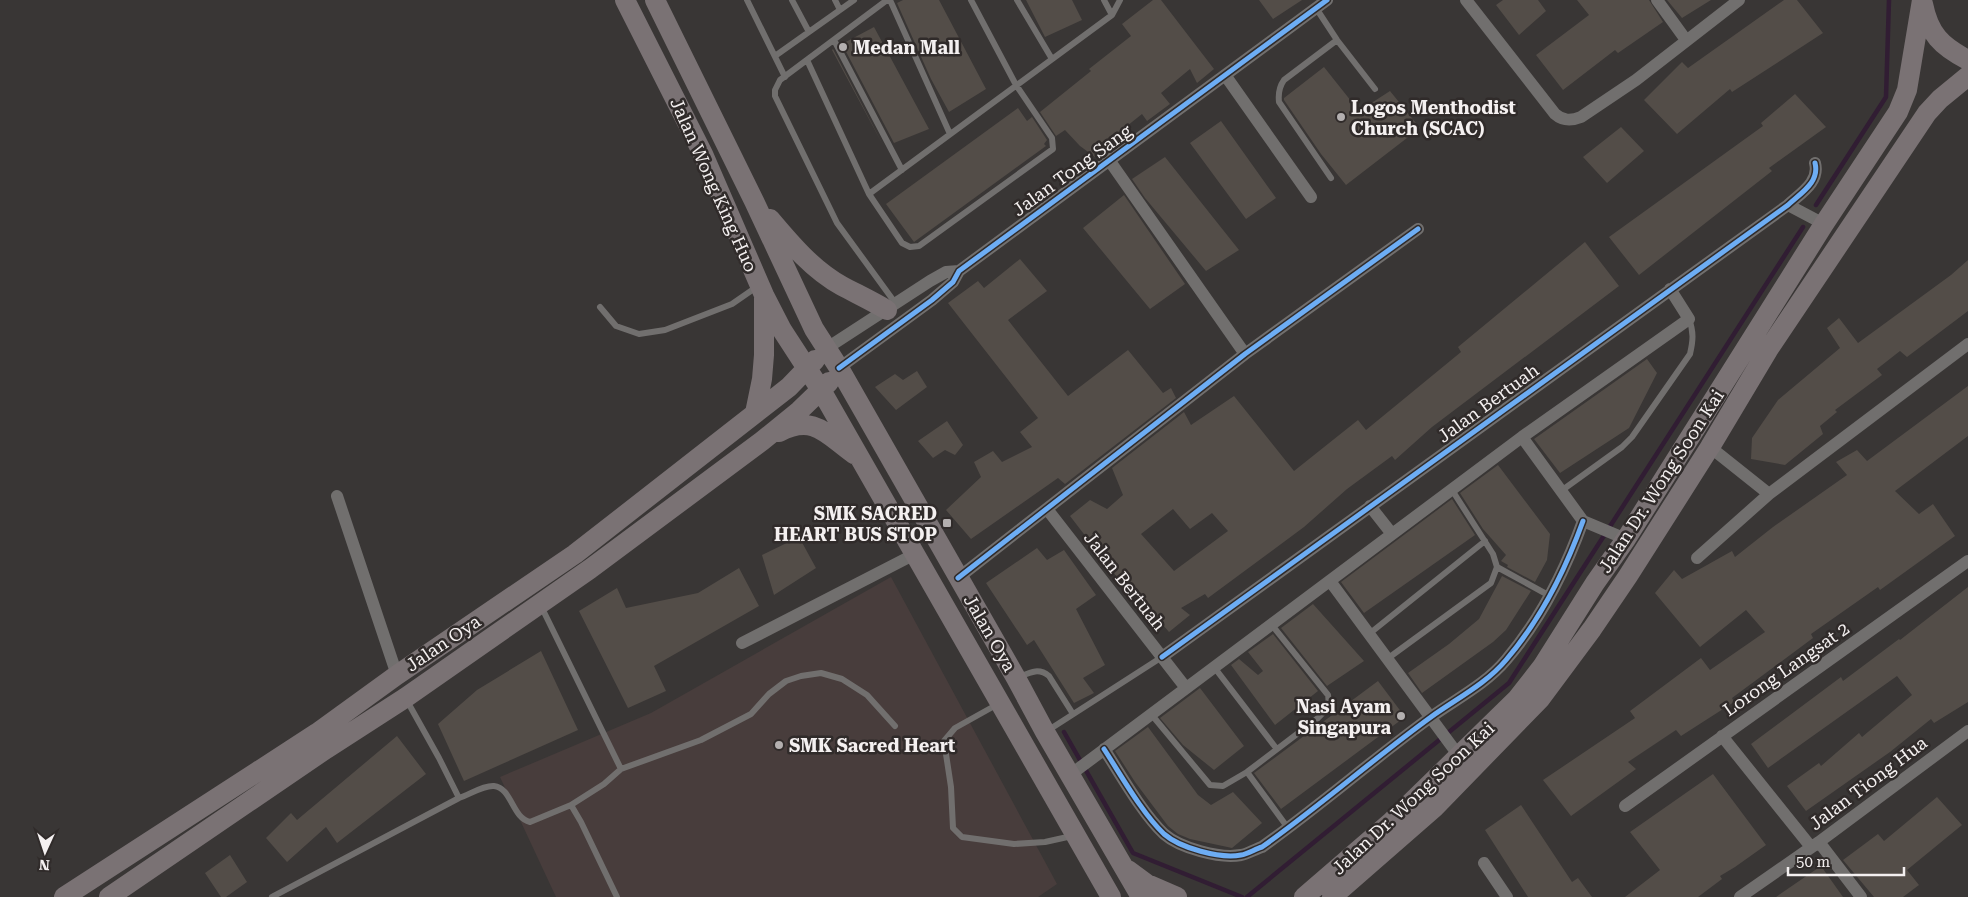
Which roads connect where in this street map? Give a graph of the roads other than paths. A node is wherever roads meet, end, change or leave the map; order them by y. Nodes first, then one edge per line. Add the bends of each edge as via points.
1 (625, 0) edge
2 (655, 0) edge
3 (747, 0) edge
4 (792, 0) edge
5 (835, 0) edge
6 (854, 0) edge
7 (889, 0) edge
8 (971, 0) edge
9 (1017, 0) edge
10 (1104, 0) edge
11 (1120, 0) edge
12 (1327, 0) edge
13 (1466, 0) edge
14 (1657, 0) edge
15 (1739, 0) edge
16 (1922, 0) edge
17 (1316, 8) junction
18 (840, 10) junction
19 (1112, 15) junction
20 (809, 32) junction
21 (834, 40) junction
22 (1337, 40) junction
23 (1686, 40) junction
24 (775, 56) junction
25 (1052, 58) junction
26 (807, 60) junction
27 (1968, 60) edge
28 (1225, 75) junction
29 (1968, 76) edge
30 (784, 77) junction
31 (1016, 86) junction
32 (1375, 89) dead end
33 (950, 134) junction
34 (1109, 160) junction
35 (1816, 163) dead end
36 (902, 170) junction
37 (1331, 178) dead end
38 (869, 194) junction
39 (1311, 197) dead end
40 (754, 201) junction
41 (1788, 205) junction
42 (1824, 224) junction
43 (1418, 229) dead end
44 (959, 270) junction
45 (1670, 289) junction
46 (761, 290) junction
47 (600, 307) dead end
48 (891, 307) junction
49 (1689, 319) junction
50 (1968, 344) edge
51 (827, 348) junction
52 (1246, 354) junction
53 (807, 368) junction
54 (839, 368) junction
55 (822, 390) junction
56 (756, 413) junction
57 (1522, 437) junction
58 (762, 440) junction
59 (1710, 447) junction
60 (860, 458) junction
61 (1452, 490) junction
62 (1561, 491) junction
63 (1769, 494) junction
64 (337, 496) dead end
65 (1370, 506) junction
66 (1047, 508) junction
67 (1587, 524) junction
68 (1392, 534) junction
69 (1619, 536) junction
70 (1485, 541) junction
71 (915, 554) junction
72 (1697, 558) dead end
73 (1968, 561) edge
74 (1497, 567) junction
75 (958, 578) junction
76 (1330, 580) junction
77 (1550, 596) junction
78 (540, 604) junction
79 (1272, 624) junction
80 (1369, 634) junction
81 (742, 643) dead end
82 (1162, 657) junction
83 (1387, 659) junction
84 (1214, 667) junction
85 (397, 675) junction
86 (1016, 678) junction
87 (1186, 688) junction
88 (405, 698) junction
89 (1000, 703) junction
90 (1074, 714) junction
91 (1151, 714) junction
92 (1434, 722) junction
93 (895, 726) dead end
94 (1968, 731) edge
95 (1045, 732) junction
96 (1722, 736) junction
97 (1276, 748) junction
98 (1104, 749) junction
99 (1453, 749) junction
100 (621, 769) junction
101 (1074, 771) junction
102 (1247, 772) junction
103 (459, 798) junction
104 (571, 805) junction
105 (1625, 806) dead end
106 (1288, 828) junction
107 (1075, 835) junction
108 (1815, 845) junction
109 (1484, 864) dead end
110 (1124, 867) junction
111 (1105, 892) edge
112 (64, 897) edge
113 (109, 897) edge
114 (272, 897) edge
115 (617, 897) edge
116 (1141, 897) edge
117 (1177, 897) edge
118 (1304, 897) edge
119 (1332, 897) edge
120 (1507, 897) edge
121 (1740, 897) edge
122 (1861, 897) edge

1 - 46 main road, Jalan Wong King Huo via 703,154
2 - 40 main road, Jalan Wong King Huo
3 - 24 lane
4 - 20 lane
5 - 18 lane
6 - 18 lane
7 - 21 lane
7 - 33 lane
8 - 31 lane
9 - 25 lane
10 - 19 lane
11 - 19 lane
12 - 17 street, Jalan Tong Sang
13 - 23 street via 1555,114 1565,120 1581,117 1636,80
14 - 23 street
15 - 23 street
16 - 27 main road via 1926,20 1936,37 1951,51
16 - 42 main road, Jalan Dr. Wong Soon Kai via 1907,90 1898,112
17 - 22 lane
17 - 28 street, Jalan Tong Sang
18 - 20 lane
19 - 25 lane
20 - 24 lane
21 - 26 lane
21 - 36 lane
22 - 32 lane
22 - 37 lane via 1284,80 1278,95 1279,102
24 - 30 lane
25 - 31 lane
26 - 30 lane
26 - 38 lane
28 - 34 street, Jalan Tong Sang
28 - 39 street
29 - 59 main road, Jalan Dr. Wong Soon Kai via 1927,113 1768,350
30 - 48 lane via 775,90 780,109 837,223
31 - 33 lane
31 - 38 lane via 1052,138 1051,152 919,246 910,247 902,243
33 - 36 lane
34 - 44 street, Jalan Tong Sang
34 - 52 street
35 - 41 street, Jalan Bertuah via 1814,180
36 - 38 lane
40 - 48 main road via 810,263 840,285
40 - 51 main road, Jalan Wong King Huo via 814,329
41 - 42 street
41 - 45 street, Jalan Bertuah
42 - 69 main road, Jalan Dr. Wong Soon Kai
43 - 52 street
44 - 48 street, Jalan Tong Sang via 946,272
44 - 54 street, Jalan Tong Sang via 953,282 932,300
45 - 49 street
45 - 65 street, Jalan Bertuah
46 - 47 lane via 665,330 639,334 616,326
46 - 53 main road, Jalan Wong King Huo
46 - 56 main road via 764,355
48 - 51 street, Jalan Tong Sang
49 - 57 street
49 - 62 lane via 1693,330 1690,354 1632,437
50 - 63 street
51 - 53 main road, Jalan Oya
51 - 54 main road, Jalan Oya
52 - 66 street
53 - 55 main road, Jalan Oya
53 - 56 main road, Jalan Oya
54 - 55 main road, Jalan Oya
54 - 75 main road, Jalan Oya
55 - 58 main road, Jalan Oya
55 - 60 main road, Jalan Oya
56 - 85 main road, Jalan Oya via 575,554
57 - 61 street
57 - 62 street
58 - 60 main road via 790,426 808,424 816,426
58 - 78 main road, Jalan Oya
59 - 63 street
59 - 119 main road, Jalan Dr. Wong Soon Kai via 1592,629 1540,699 1434,808
60 - 71 main road, Jalan Oya
61 - 68 street
61 - 70 lane
62 - 67 street
63 - 72 street
64 - 85 street
65 - 68 street
65 - 82 street, Jalan Bertuah
66 - 75 street
66 - 82 street, Jalan Bertuah
67 - 69 street
67 - 77 street
68 - 76 street
69 - 99 main road, Jalan Dr. Wong Soon Kai via 1595,583 1542,667 1517,699
70 - 74 lane
70 - 80 lane
71 - 81 street
71 - 89 main road, Jalan Oya
73 - 96 street, Lorong Langsat 2
74 - 77 lane
74 - 83 lane via 1491,582
75 - 86 main road, Jalan Oya
76 - 79 street
76 - 80 street
77 - 92 street via 1506,660
78 - 88 main road, Jalan Oya
78 - 100 lane
79 - 84 street
79 - 97 lane via 1328,695 1329,703 1318,718
80 - 83 street
82 - 87 street
82 - 90 lane
83 - 92 street
84 - 87 street
84 - 97 lane
85 - 112 main road, Jalan Oya via 317,732
86 - 90 lane via 1036,671 1046,673
86 - 95 main road, Jalan Oya
87 - 91 street
88 - 103 lane
88 - 113 main road, Jalan Oya
89 - 107 main road, Jalan Oya
89 - 107 lane via 955,728 944,741 954,828 962,837 1014,844 1045,842
90 - 95 lane
91 - 98 street
91 - 102 lane via 1210,785 1223,786
92 - 99 street
92 - 106 street
93 - 100 lane via 868,695 842,679 821,673 801,676 786,681 751,714 701,740
94 - 108 street, Jalan Tiong Hua
95 - 101 main road, Jalan Oya
96 - 105 street, Lorong Langsat 2
96 - 108 street
97 - 102 lane
98 - 101 street
98 - 106 street via 1149,816 1165,835 1185,846 1212,854 1240,855 1262,847
99 - 118 main road, Jalan Dr. Wong Soon Kai via 1392,821
100 - 104 lane
101 - 110 main road, Jalan Oya
102 - 106 lane
103 - 104 lane via 493,786 501,788 524,821 530,822
103 - 114 lane
104 - 115 lane
107 - 111 main road, Jalan Oya
108 - 121 street, Jalan Tiong Hua
108 - 122 street
109 - 120 street
110 - 116 main road, Jalan Oya
110 - 117 main road via 1147,884

